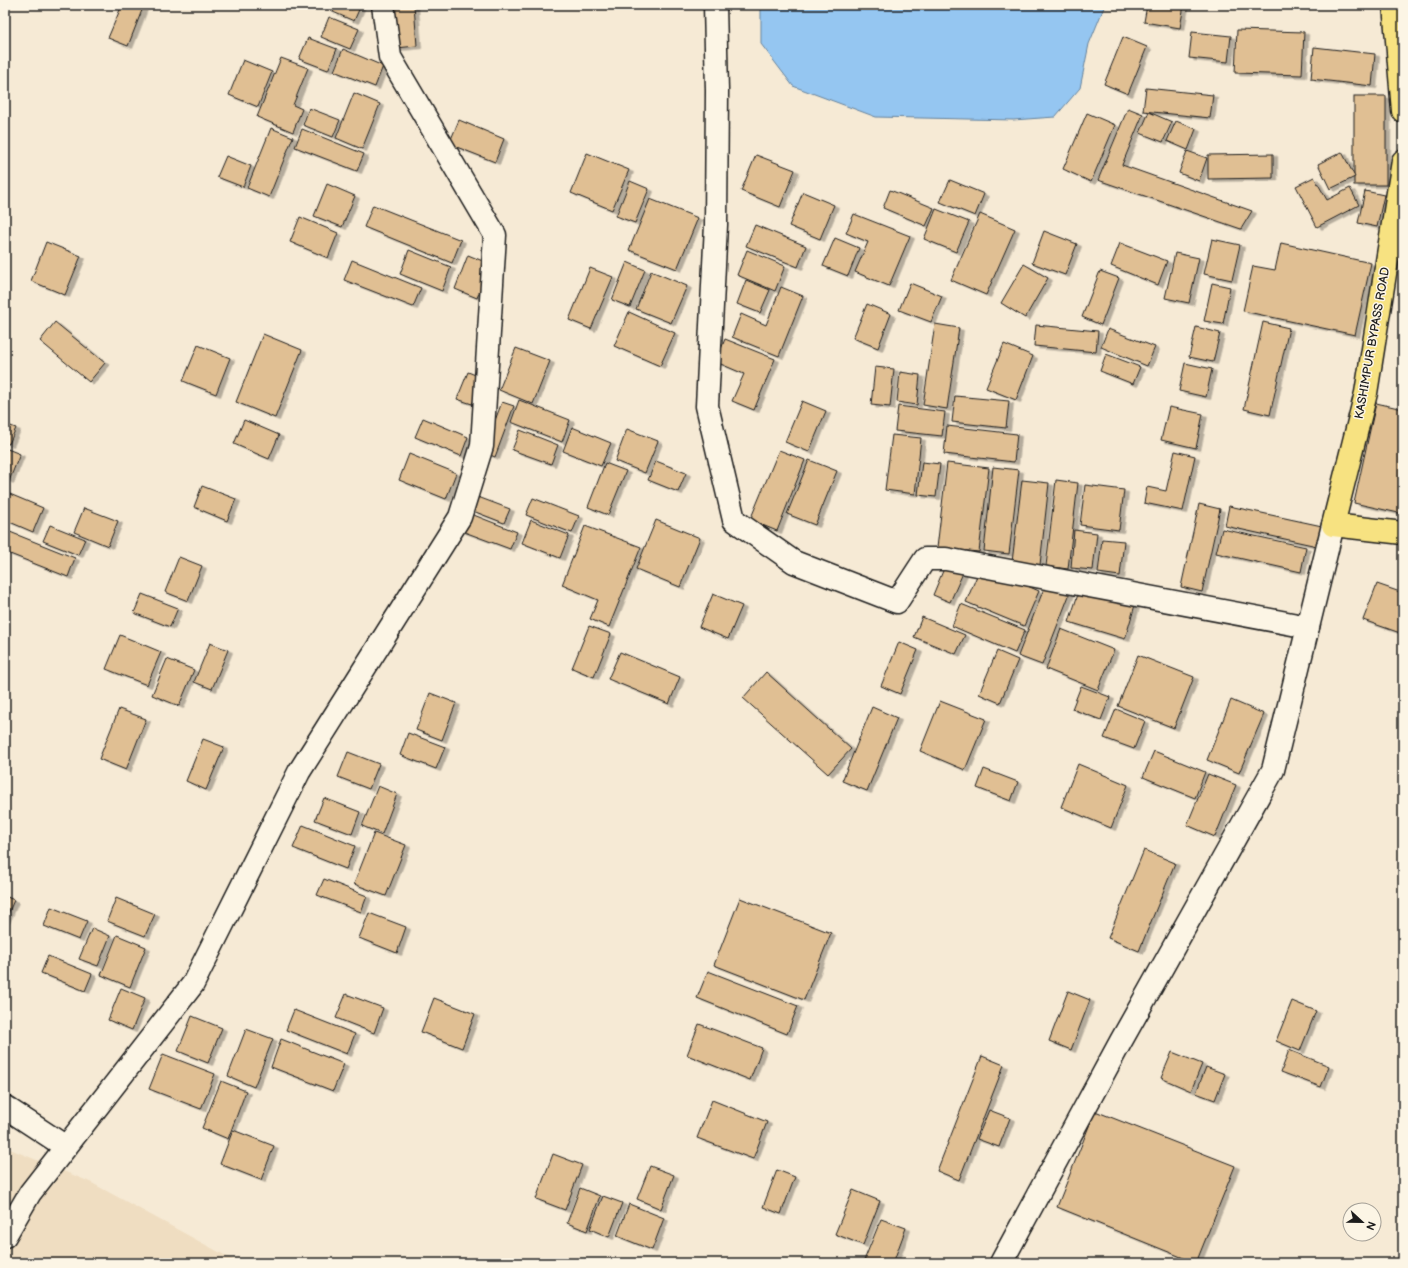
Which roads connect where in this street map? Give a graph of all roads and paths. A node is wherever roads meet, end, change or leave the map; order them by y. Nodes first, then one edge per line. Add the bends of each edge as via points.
1 (383, 5) edge
2 (715, 5) edge
3 (1394, 5) edge
4 (1403, 111) edge
5 (1403, 161) edge
6 (1333, 525) junction
7 (1403, 533) edge
8 (1308, 626) junction
9 (5, 1107) edge
10 (66, 1147) junction
11 (5, 1236) edge
12 (1001, 1263) edge

1 - 10 street via 390,57 495,235 482,446 460,517 300,772 193,984
2 - 8 street via 716,225 707,406 734,520 794,562 897,602 925,559 946,559
3 - 4 main road
5 - 6 main road, KASHIMPUR BYPASS ROAD via 1366,392
6 - 7 main road
6 - 8 street
8 - 12 street via 1273,770
9 - 10 street
10 - 11 street via 30,1193

